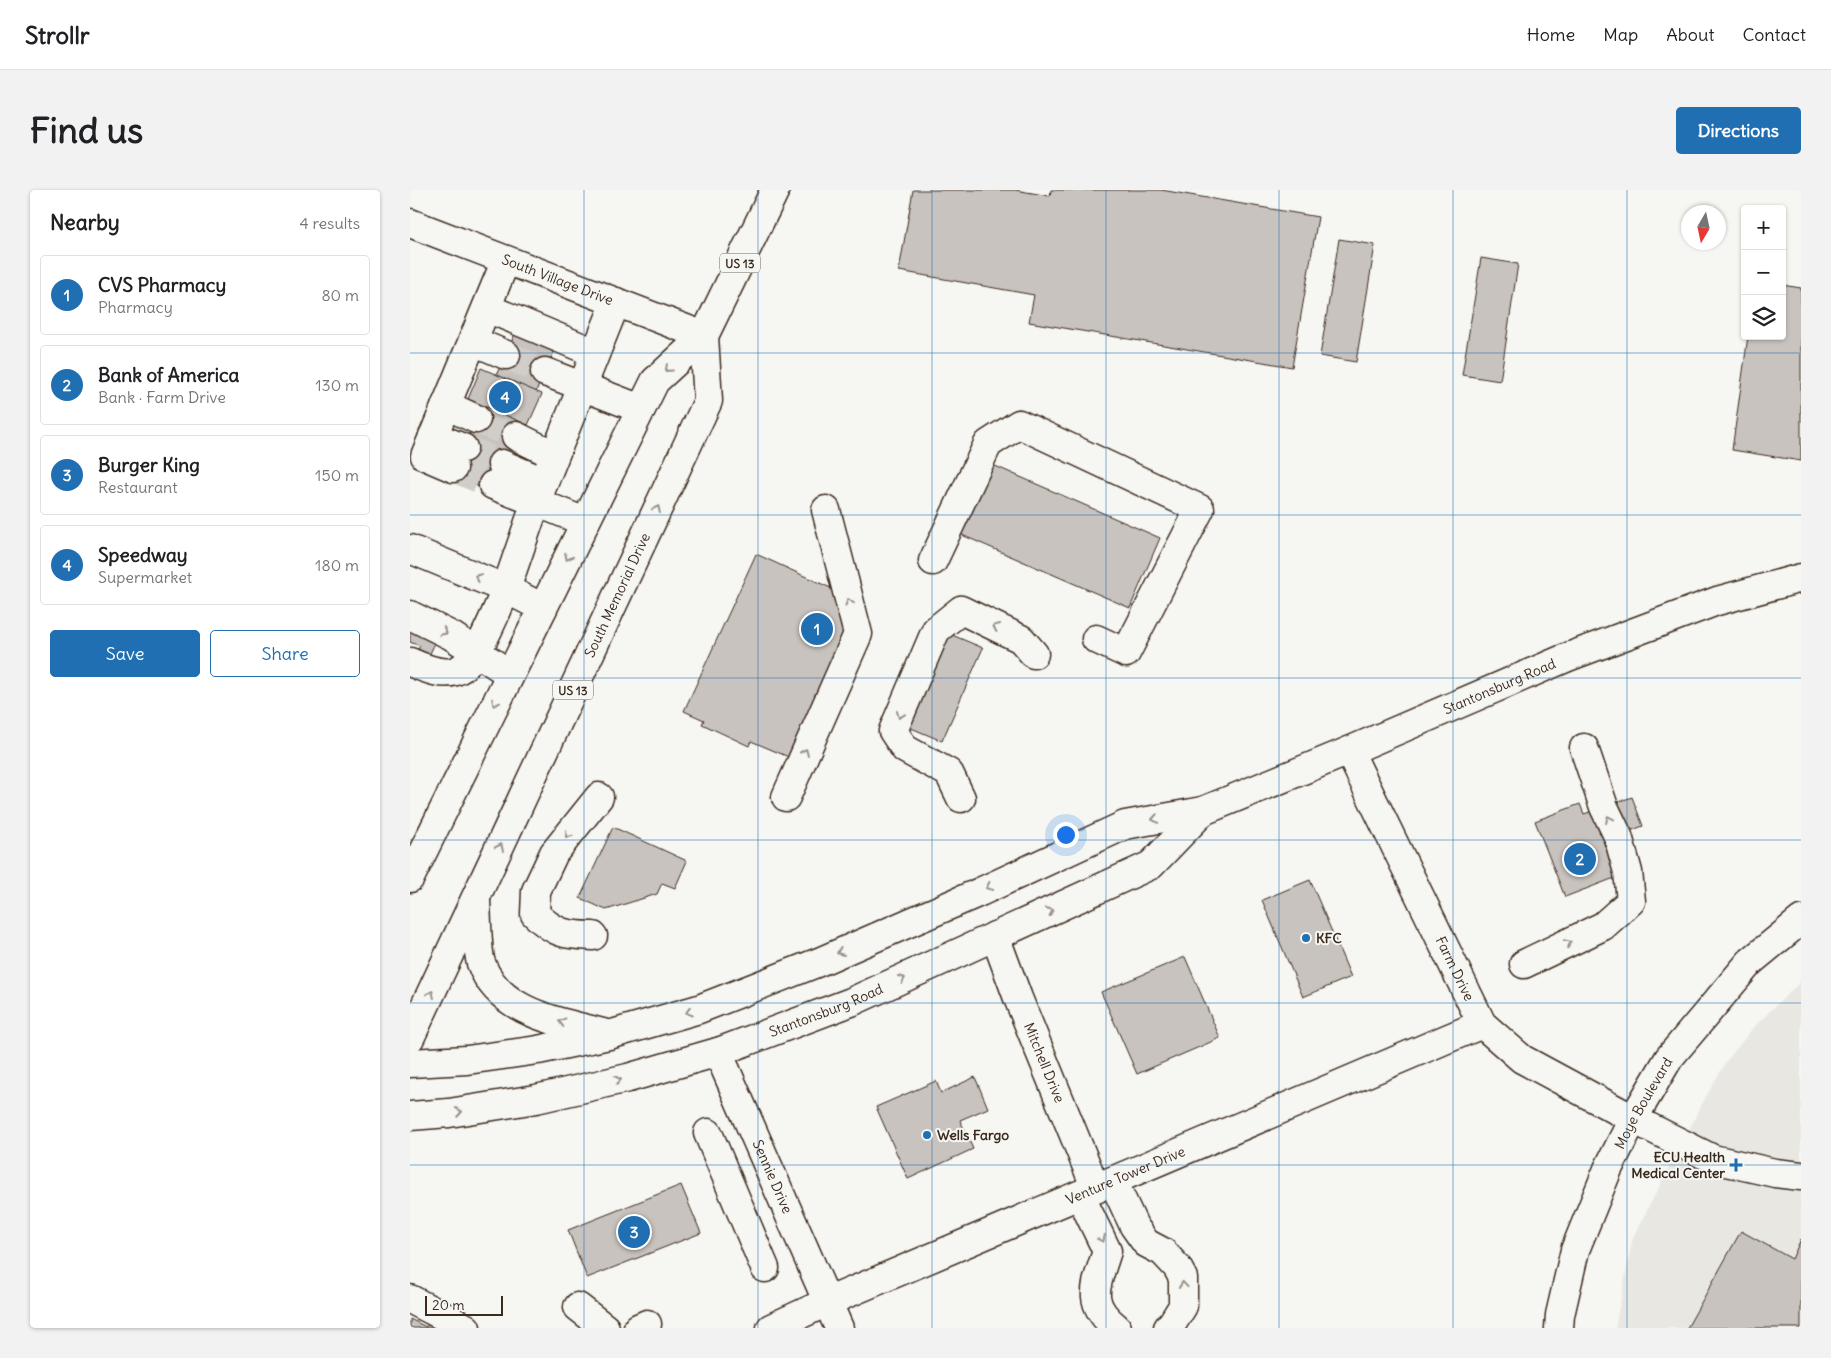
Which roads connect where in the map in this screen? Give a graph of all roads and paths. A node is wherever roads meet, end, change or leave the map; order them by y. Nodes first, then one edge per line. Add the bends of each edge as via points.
1 (775, 190) edge
2 (410, 223) edge
3 (506, 260) junction
4 (616, 302) junction
5 (486, 308) junction
6 (704, 336) junction
7 (473, 341) junction
8 (595, 353) junction
9 (506, 355) tunnel mouth
10 (545, 372) tunnel mouth
11 (581, 386) junction
12 (446, 405) junction
13 (641, 408) junction
14 (476, 419) tunnel mouth
15 (516, 436) tunnel mouth
16 (554, 455) junction
17 (458, 458) tunnel mouth
18 (498, 474) tunnel mouth
19 (540, 492) junction
20 (826, 510) dead end
21 (585, 522) junction
22 (410, 549) edge
23 (933, 561) dead end
24 (1801, 578) edge
25 (506, 589) junction
26 (543, 608) junction
27 (410, 615) edge
28 (1096, 639) dead end
29 (476, 653) junction
30 (1034, 654) dead end
31 (410, 662) edge
32 (510, 674) junction
33 (1584, 748) dead end
34 (1349, 751) junction
35 (599, 797) dead end
36 (786, 797) dead end
37 (961, 798) dead end
38 (1203, 811) junction
39 (410, 878) edge
40 (476, 899) junction
41 (1801, 920) edge
42 (593, 936) dead end
43 (995, 936) junction
44 (1524, 964) dead end
45 (1482, 1024) junction
46 (609, 1035) junction
47 (410, 1038) edge
48 (718, 1052) junction
49 (410, 1063) edge
50 (410, 1116) edge
51 (1634, 1119) junction
52 (708, 1133) dead end
53 (1801, 1176) edge
54 (1097, 1188) junction
55 (765, 1268) dead end
56 (410, 1299) edge
57 (828, 1302) junction
58 (578, 1307) dead end
59 (466, 1328) edge
60 (605, 1328) edge
61 (771, 1328) edge
62 (839, 1328) edge
63 (1117, 1328) edge
64 (1168, 1328) edge
65 (1559, 1328) edge

1 - 6 main road, South Memorial Drive / US 13
2 - 3 main road, South Village Drive
3 - 4 main road, South Village Drive
3 - 5 main road
4 - 6 main road, South Village Drive
4 - 8 main road
5 - 7 main road
5 - 8 main road
6 -> 13 main road, South Memorial Drive / US 13 via 655,380
40 -> 6 main road, South Memorial Drive / US 13 via 708,401
7 - 9 main road
7 - 12 main road
8 - 11 main road
10 - 11 main road
11 - 13 main road
11 - 16 main road
12 - 14 main road
12 - 17 main road via 425,456
13 - 21 main road, South Memorial Drive / US 13
15 - 16 main road
16 - 19 main road
18 - 19 main road
19 - 21 main road
19 - 25 main road
36 -> 20 main road via 858,634
21 -> 26 main road, South Memorial Drive / US 13
25 -> 22 main road
23 - 28 main road via 988,444 1019,424 1200,509 1126,653
24 - 34 main road, Stantonsburg Road via 1717,601 1568,656
25 - 26 main road
25 - 29 main road
26 - 32 main road, South Memorial Drive / US 13
27 -> 29 main road via 452,636
29 - 31 main road via 461,669 446,673 429,671
29 - 32 main road
30 -> 37 main road via 1021,639 961,610 936,630 893,731 905,749 949,773
32 -> 39 main road, South Memorial Drive / US 13
44 -> 33 main road via 1603,926 1631,901 1628,872 1618,836 1604,807
34 - 38 main road, Stantonsburg Road
34 - 45 main road, Farm Drive
35 -> 42 main road via 554,853 536,891 535,914 547,926 568,935
43 -> 38 main road, Stantonsburg Road via 1151,865
38 -> 46 main road, Stantonsburg Road via 1124,825 819,962 699,1009
46 -> 40 main road via 536,1015 510,1001 494,987 480,962
47 -> 40 main road, South Memorial Drive / US 13
41 - 51 main road, Moye Boulevard via 1750,962 1669,1058
48 -> 43 main road, Stantonsburg Road via 851,1002
43 - 54 main road, Mitchell Drive
45 - 51 main road, Farm Drive via 1522,1060
45 - 54 main road, Venture Tower Drive
46 - 49 main road, Stantonsburg Road via 538,1050 456,1061
50 -> 48 main road, Stantonsburg Road via 536,1099 628,1078
48 - 57 main road, Sennie Drive
51 - 53 main road, Farm Drive via 1713,1159
51 - 65 main road, Moye Boulevard via 1608,1169 1575,1250
52 - 55 main road
54 - 57 main road, Venture Tower Drive
54 -> 63 main road via 1107,1251 1096,1284 1095,1299 1108,1321
64 -> 54 main road via 1184,1306 1183,1278 1163,1252 1146,1243
56 - 59 main road
57 - 61 main road, Venture Tower Drive
57 - 62 main road, Sennie Drive
58 - 60 main road

